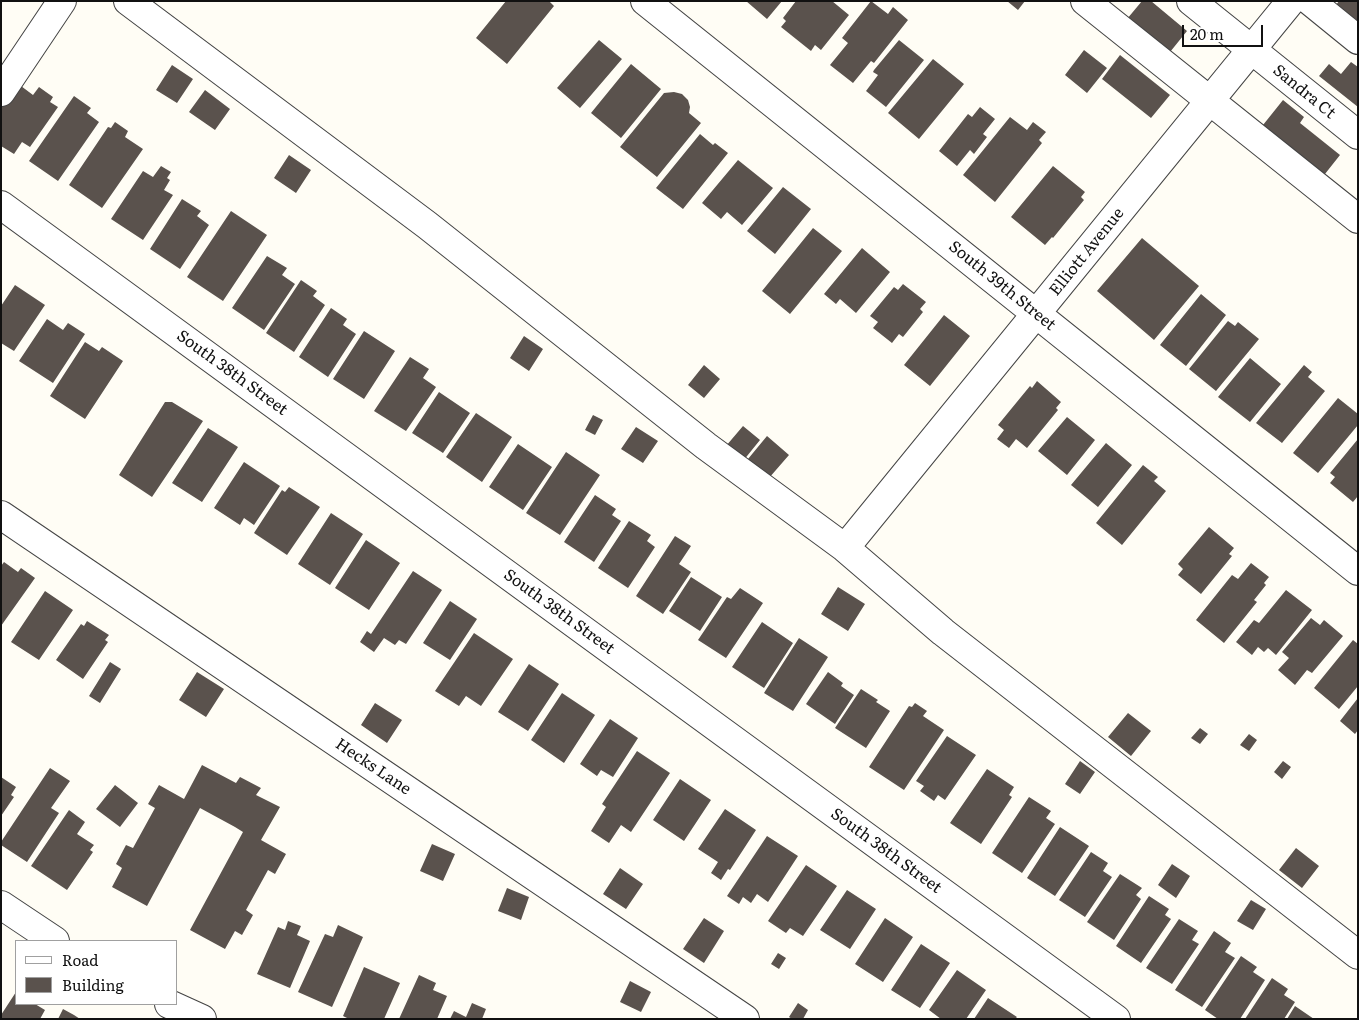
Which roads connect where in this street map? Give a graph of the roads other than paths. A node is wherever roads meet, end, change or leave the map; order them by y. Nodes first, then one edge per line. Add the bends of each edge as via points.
1 (62, 1) edge
2 (128, 1) edge
3 (645, 1) edge
4 (1085, 1) edge
5 (1191, 1) edge
6 (1291, 1) edge
7 (1310, 1) edge
8 (1358, 40) edge
9 (1251, 50) junction
10 (1, 92) edge
11 (1209, 101) junction
12 (1358, 135) edge
13 (1, 205) edge
14 (1358, 219) edge
15 (1037, 314) junction
16 (1, 515) edge
17 (845, 548) junction
18 (1358, 571) edge
19 (1, 905) edge
20 (54, 940) edge
21 (1358, 955) edge
22 (171, 1005) edge
23 (202, 1019) edge
24 (745, 1019) edge
25 (1116, 1019) edge

1 - 10 street
2 - 17 street via 427,225 706,446
3 - 15 street, South 39th Street
4 - 11 street
5 - 9 street, Sandra Ct
6 - 9 street, Elliott Avenue
7 - 8 street
9 - 11 street, Elliott Avenue
9 - 12 street, Sandra Ct
11 - 14 street
11 - 15 street, Elliott Avenue
13 - 25 street, South 38th Street
15 - 17 street, Elliott Avenue
15 - 18 street, South 39th Street
16 - 24 street, Hecks Lane
17 - 21 street via 943,632
19 - 20 street
22 - 23 street

